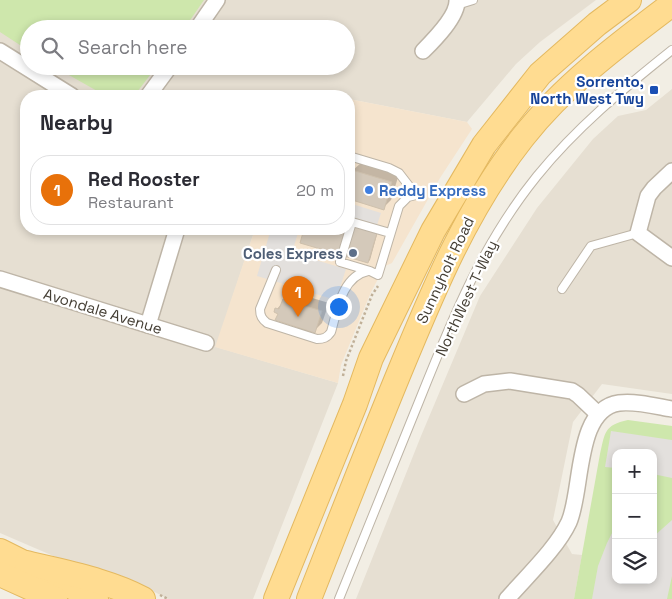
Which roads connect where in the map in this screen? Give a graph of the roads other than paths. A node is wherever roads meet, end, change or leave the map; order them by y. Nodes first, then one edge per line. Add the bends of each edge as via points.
1 (217, 0) edge
2 (473, 0) edge
3 (629, 0) edge
4 (457, 2) edge
5 (672, 4) edge
6 (203, 20) edge
7 (672, 50) edge
8 (0, 51) edge
9 (423, 51) dead end
10 (20, 64) edge
11 (38, 75) edge
12 (163, 75) edge
13 (62, 90) edge
14 (152, 90) edge
15 (355, 158) edge
16 (672, 171) edge
17 (355, 223) edge
18 (390, 233) junction
19 (638, 233) junction
20 (175, 235) edge
21 (348, 235) edge
22 (672, 258) edge
23 (276, 270) dead end
24 (370, 271) junction
25 (0, 279) edge
26 (562, 289) dead end
27 (148, 325) junction
28 (206, 343) dead end
29 (464, 394) dead end
30 (672, 409) edge
31 (598, 414) junction
32 (0, 551) edge
33 (27, 563) junction
34 (0, 574) edge
35 (54, 599) edge
36 (96, 599) edge
37 (143, 599) edge
38 (276, 599) edge
39 (309, 599) edge
40 (339, 599) edge
41 (506, 599) edge

1 - 6 street
2 - 4 lane
3 - 38 main road, Sunnyholt Road via 540,74 484,145 433,231 372,358
4 - 9 street via 439,35
5 - 39 main road, Sunnyholt Road via 596,62 548,108 483,192 422,315
7 - 40 lane, NorthWest T-Way via 586,122 536,177 496,233 454,314
8 - 10 street
11 - 13 street
12 - 14 street
15 - 18 lane via 399,173 416,195 408,197 399,206
16 - 19 street via 648,196
17 - 18 lane
18 - 24 lane via 378,275
19 - 22 street
19 - 26 lane via 591,246
20 - 27 street
21 - 24 lane via 340,262
23 - 24 lane via 260,315 267,323 317,339 328,337 331,332 344,290 353,278 361,272
25 - 27 street, Avondale Avenue
27 - 28 street, Avondale Avenue
29 - 31 street via 491,382 510,381 572,391
30 - 31 street via 627,402 610,405
31 - 41 street via 587,435 574,506 565,530
32 - 33 main road
33 - 36 main road
33 - 37 main road via 107,583
34 - 35 main road

